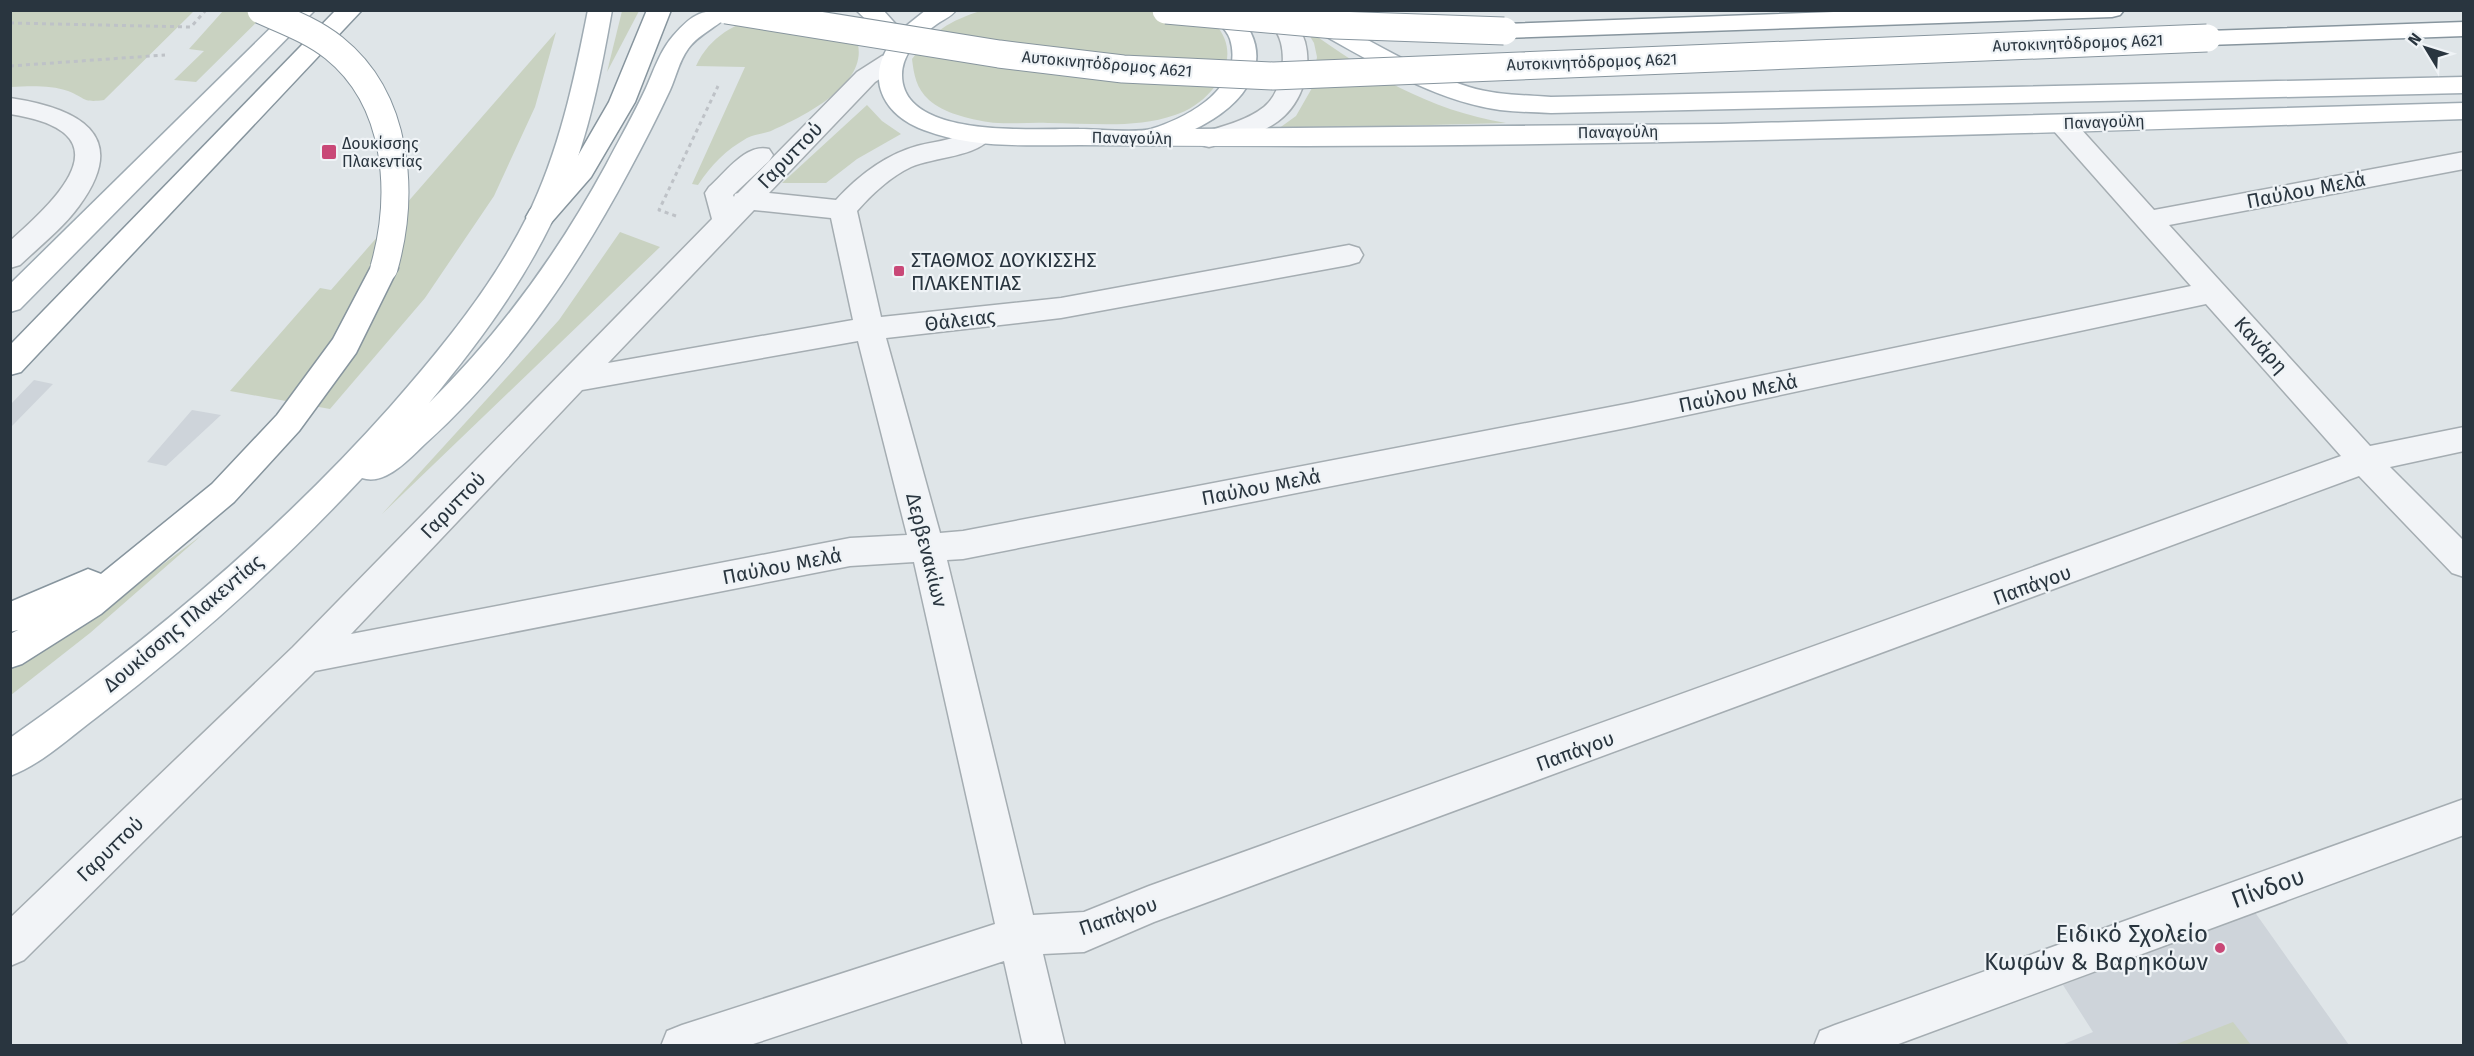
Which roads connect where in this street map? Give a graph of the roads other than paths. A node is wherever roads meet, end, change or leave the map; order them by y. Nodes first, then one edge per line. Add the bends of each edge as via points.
1 (261, 10) edge
2 (303, 10) edge
3 (350, 10) edge
4 (600, 10) edge
5 (659, 10) edge
6 (723, 10) edge
7 (868, 10) edge
8 (944, 10) edge
9 (1166, 10) edge
10 (1219, 10) edge
11 (1274, 10) edge
12 (1292, 10) edge
13 (2112, 10) edge
14 (2463, 29) edge
15 (895, 53) junction
16 (2463, 85) edge
17 (10, 106) edge
18 (2463, 111) edge
19 (2062, 124) junction
20 (979, 136) junction
21 (1151, 139) junction
22 (1209, 139) junction
23 (2463, 160) edge
24 (736, 210) junction
25 (843, 210) junction
26 (540, 218) junction
27 (2148, 220) junction
28 (1349, 255) dead end
29 (10, 258) edge
30 (2213, 292) junction
31 (10, 302) edge
32 (869, 328) junction
33 (10, 364) edge
34 (571, 381) junction
35 (2463, 439) edge
36 (2363, 460) junction
37 (309, 514) junction
38 (176, 534) junction
39 (927, 547) junction
40 (2463, 563) edge
41 (10, 618) edge
42 (10, 653) edge
43 (305, 658) junction
44 (10, 759) edge
45 (2463, 817) edge
46 (1018, 936) junction
47 (10, 946) edge
48 (682, 1046) edge
49 (1044, 1046) edge
50 (1836, 1046) edge

1 - 38 main road, bridge via 335,48 364,78 382,116 393,154 393,234 384,268 345,345 306,399 223,493
2 - 31 main road
3 - 33 main road
4 - 26 main road, Δουκίσσης Πλακεντίας via 584,96 565,160
5 - 26 main road via 622,102 582,171
6 - 14 main road, Αυτοκινητόδρομος Α621, bridge via 987,53 1123,69 1273,76
6 - 37 main road via 703,21 678,45 590,218 520,322 410,441
7 - 15 main road via 889,29
8 - 15 main road via 919,24
9 - 13 main road, Αυτοκινητόδρομος Α621, bridge via 1284,23 1504,31
10 - 21 main road via 1235,25 1244,42 1243,64 1236,84 1221,104 1192,122
11 - 22 street via 1293,43 1294,66 1288,94 1275,112 1248,127
12 - 16 main road, Παναγούλη via 1427,79 1500,102 1563,105
15 - 20 main road, Παναγούλη via 891,84 902,105 933,125
15 - 24 street, Γαρυττού via 866,77
17 - 29 street via 40,109 73,125 82,134 88,150 86,166 69,199
18 - 19 main road, Παναγούλη
19 - 22 main road, Παναγούλη
19 - 27 street, Κανάρη
20 - 21 main road, Παναγούλη
20 - 25 street via 900,162 862,188
21 - 22 main road, Παναγούλη
23 - 27 street, Παύλου Μελά
24 - 25 street
24 - 34 street, Γαρυττού
25 - 32 street, Δερβενακίων
26 - 37 main road, Δουκίσσης Πλακεντίας via 497,293 419,396
27 - 30 street, Κανάρη
28 - 32 street, Θάλειας via 1060,308
30 - 36 street, Κανάρη
30 - 39 street, Παύλου Μελά via 1631,415 963,544
32 - 34 street, Θάλειας
32 - 39 street, Δερβενακίων
34 - 43 street, Γαρυττού
35 - 36 street, Παπάγου
36 - 40 street, Κανάρη
36 - 46 street, Παπάγου via 1084,932
37 - 44 main road, Δουκίσσης Πλακεντίας via 215,600
38 - 41 main road via 84,586
38 - 42 main road via 90,604
39 - 43 street, Παύλου Μελά via 850,552
39 - 46 street, Δερβενακίων
43 - 47 street, Γαρυττού
45 - 50 street, Πίνδου
46 - 48 street, Παπάγου
46 - 49 street, Δερβενακίων

